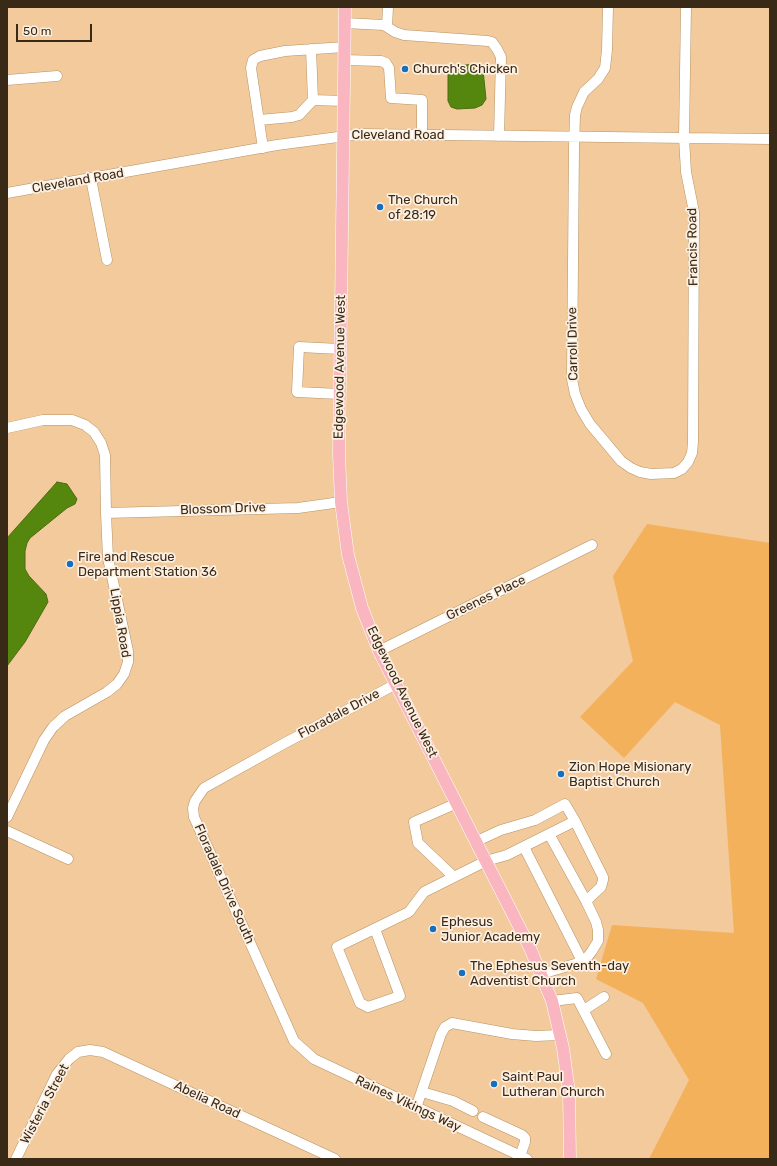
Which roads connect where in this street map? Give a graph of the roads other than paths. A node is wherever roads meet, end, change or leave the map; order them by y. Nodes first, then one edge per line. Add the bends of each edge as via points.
1 (344, 7) edge
2 (388, 7) edge
3 (608, 7) edge
4 (686, 7) edge
5 (344, 23) junction
6 (387, 27) junction
7 (344, 47) junction
8 (311, 49) junction
9 (344, 60) junction
10 (57, 76) dead end
11 (7, 80) edge
12 (313, 100) junction
13 (344, 101) junction
14 (259, 120) junction
15 (422, 135) junction
16 (344, 136) junction
17 (499, 136) junction
18 (574, 137) junction
19 (684, 138) junction
20 (770, 139) edge
21 (263, 148) junction
22 (91, 179) junction
23 (7, 193) edge
24 (107, 260) dead end
25 (340, 349) junction
26 (340, 394) junction
27 (7, 428) edge
28 (688, 462) joint
29 (341, 502) junction
30 (106, 513) junction
31 (592, 545) dead end
32 (379, 651) junction
33 (396, 684) junction
34 (283, 744) joint
35 (457, 803) junction
36 (7, 817) edge
37 (576, 821) junction
38 (7, 831) edge
39 (549, 834) junction
40 (477, 841) junction
41 (524, 847) junction
42 (68, 859) dead end
43 (486, 860) junction
44 (454, 877) junction
45 (586, 901) junction
46 (375, 929) junction
47 (582, 961) junction
48 (541, 974) junction
49 (604, 997) dead end
50 (552, 1001) junction
51 (584, 1010) junction
52 (560, 1035) junction
53 (294, 1041) joint
54 (78, 1052) joint
55 (606, 1054) dead end
56 (422, 1092) junction
57 (416, 1108) junction
58 (473, 1111) dead end
59 (483, 1117) dead end
60 (523, 1158) edge
61 (16, 1159) edge
62 (334, 1159) edge
63 (570, 1159) edge

1 - 5 main road, Edgewood Avenue West
2 - 6 street
3 - 18 street, Carroll Drive via 608,50 605,68 584,92 575,115
4 - 19 street, Francis Road
5 - 6 street
5 - 7 main road, Edgewood Avenue West
6 - 17 street via 404,35 492,42 501,57
7 - 8 street
7 - 9 main road, Edgewood Avenue West
8 - 12 street
8 - 14 street via 270,54 253,60 251,68
9 - 13 main road, Edgewood Avenue West
9 - 15 street via 386,63 389,68 390,98 422,100
10 - 11 street
12 - 13 street
12 - 14 street via 299,115
13 - 16 main road, Edgewood Avenue West
14 - 21 street
15 - 16 street, Cleveland Road
15 - 17 street, Cleveland Road
16 - 21 street, Cleveland Road
16 - 25 main road, Edgewood Avenue West
17 - 18 street, Cleveland Road
18 - 19 street, Cleveland Road
18 - 28 street, Carroll Drive via 572,379 575,394 590,424 631,468 651,474 674,473
19 - 20 street, Cleveland Road
19 - 28 street, Francis Road via 686,172 694,212 693,442
21 - 22 street, Cleveland Road
22 - 23 street, Cleveland Road
22 - 24 street
25 - 26 main road, Edgewood Avenue West
25 - 26 street via 299,347 297,392
26 - 29 main road, Edgewood Avenue West
27 - 30 street, Lippia Road via 43,420 72,420 94,432 105,455
29 - 30 street, Blossom Drive via 298,508
29 - 32 main road, Edgewood Avenue West via 352,574
30 - 36 street, Lippia Road via 108,558 128,651 128,662 117,684 65,716 53,727 44,740
31 - 32 street, Greenes Place
32 - 33 main road, Edgewood Avenue West
33 - 34 street, Floradale Drive
33 - 35 main road, Edgewood Avenue West
34 - 53 street, Floradale Drive South via 204,788 198,794 193,808 194,817
35 - 40 main road, Edgewood Avenue West
35 - 44 street via 414,822 418,842
37 - 39 street
37 - 40 street via 565,804 535,820
37 - 45 street via 604,880 601,887
38 - 42 street
39 - 41 street
39 - 45 street
40 - 43 main road, Edgewood Avenue West
41 - 43 street via 507,855
41 - 47 street
43 - 44 street
43 - 48 main road, Edgewood Avenue West
44 - 46 street via 424,892 409,912
45 - 47 street via 597,926 598,941
46 - 46 street via 337,947 360,1003 368,1007 400,996
47 - 48 street
48 - 50 main road, Edgewood Avenue West
49 - 51 street
50 - 51 street via 577,998
50 - 52 main road, Edgewood Avenue West
51 - 55 street
52 - 56 street via 512,1034 452,1023 445,1027 441,1034
52 - 63 main road, Edgewood Avenue West via 569,1092
53 - 57 street, Raines Vikings Way via 314,1059
54 - 61 street, Wisteria Street via 69,1058 57,1074
54 - 62 street, Abelia Road via 103,1052
56 - 57 street
56 - 58 street via 452,1101
57 - 60 street, Raines Vikings Way
59 - 60 street via 525,1138

